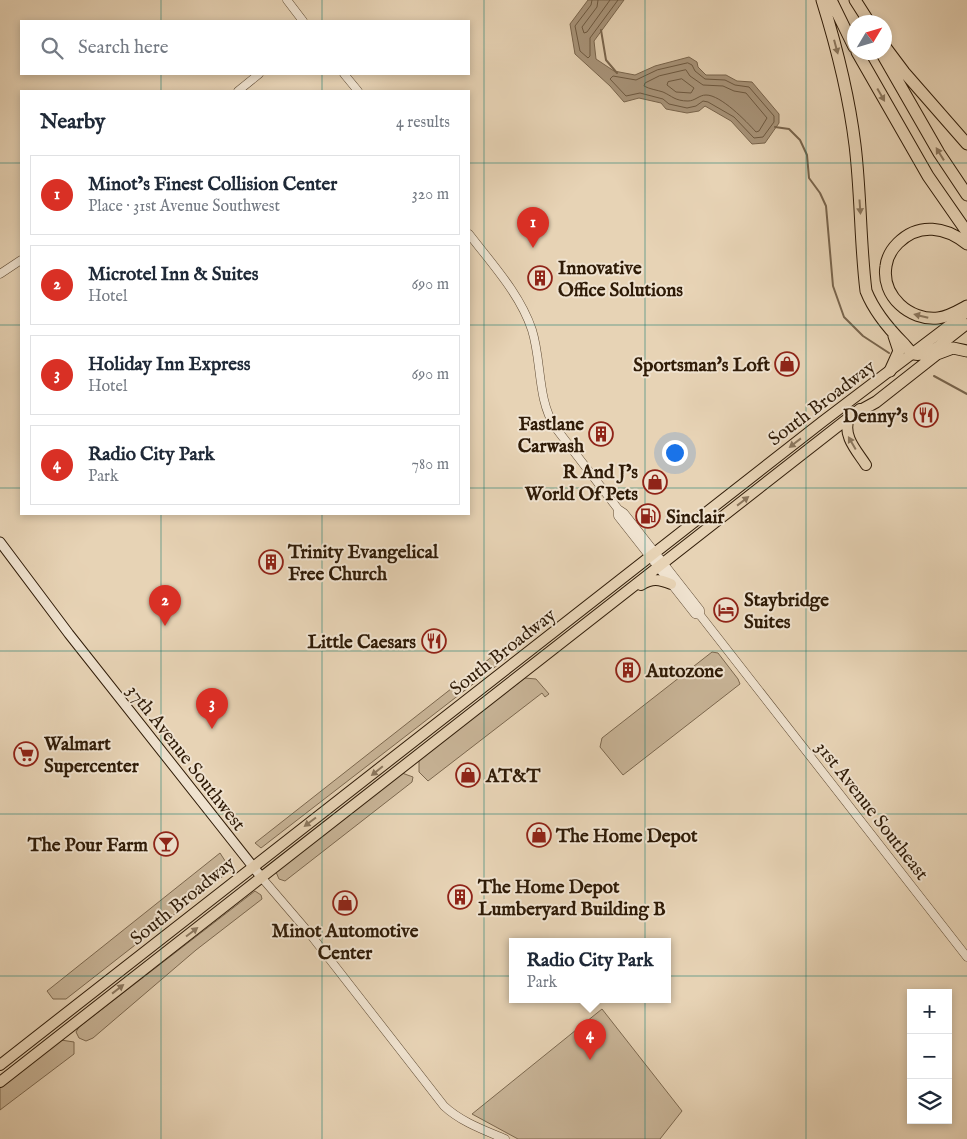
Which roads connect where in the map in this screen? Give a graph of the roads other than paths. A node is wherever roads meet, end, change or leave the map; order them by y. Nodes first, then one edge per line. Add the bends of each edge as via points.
1 (286, 0) edge
2 (822, 0) edge
3 (831, 0) edge
4 (855, 0) edge
5 (864, 15) edge
6 (302, 20) edge
7 (847, 33) edge
8 (892, 56) edge
9 (862, 60) edge
10 (886, 60) edge
11 (259, 75) edge
12 (345, 75) edge
13 (239, 90) edge
14 (357, 90) edge
15 (967, 144) edge
16 (967, 195) edge
17 (967, 232) edge
18 (470, 235) edge
19 (967, 244) edge
20 (20, 261) edge
21 (0, 274) edge
22 (967, 306) edge
23 (967, 312) edge
24 (967, 324) edge
25 (892, 332) junction
26 (937, 348) junction
27 (967, 351) edge
28 (913, 353) junction
29 (890, 372) junction
30 (852, 415) junction
31 (866, 465) dead end
32 (0, 542) edge
33 (656, 560) junction
34 (671, 584) junction
35 (613, 586) junction
36 (618, 598) junction
37 (700, 615) junction
38 (579, 629) junction
39 (522, 657) junction
40 (533, 665) junction
41 (477, 693) junction
42 (453, 727) junction
43 (408, 763) junction
44 (253, 867) junction
45 (262, 878) junction
46 (967, 957) edge
47 (117, 974) junction
48 (59, 1020) junction
49 (66, 1030) junction
50 (0, 1065) edge
51 (0, 1074) edge
52 (0, 1082) edge
53 (505, 1139) edge

1 - 6 street
2 -> 25 highway via 840,60 851,116 866,291 870,302
3 - 7 highway
4 - 5 highway
8 - 15 highway
9 -> 17 highway via 928,176
16 -> 10 highway
11 - 13 street
12 - 14 street
18 - 33 street via 506,282 525,314 536,344 549,418 624,513
22 -> 19 highway via 938,318 908,312 894,298 885,271 895,246 917,230 948,232
20 - 21 street
23 - 28 highway, South Broadway
24 - 26 highway, South Broadway
25 - 28 highway
25 - 29 highway via 899,351
26 - 28 highway via 921,354
26 - 30 highway, South Broadway
27 - 30 highway via 953,348 937,354 876,402
28 - 29 highway, South Broadway
29 -> 33 highway, South Broadway via 724,499
31 -> 30 highway via 849,440 846,425
33 -> 30 highway, South Broadway
32 - 44 main road, 37th Avenue Southwest
33 - 34 street
33 - 35 highway, South Broadway
33 - 36 highway, South Broadway
33 - 37 street via 700,610
33 - 38 highway via 605,602
34 - 36 highway via 648,580
34 - 37 street via 695,614
35 - 39 highway, South Broadway
35 - 40 highway via 576,622 532,655
36 - 38 highway, South Broadway
37 - 46 street, 31st Avenue Southeast
38 - 40 highway, South Broadway
39 - 41 highway, South Broadway
39 - 42 highway via 522,664 482,696
40 - 42 highway, South Broadway
41 - 43 highway via 452,719 408,752 404,757
41 -> 44 highway, South Broadway
42 - 43 highway, South Broadway
43 - 45 highway, South Broadway
44 - 45 main road, 37th Avenue Southwest
44 - 47 highway, South Broadway
49 -> 45 highway, South Broadway
45 - 53 street, 37th Avenue Southwest via 310,934 444,1106 469,1123
47 - 48 highway, South Broadway
47 - 49 highway via 66,1022
48 - 50 highway
48 - 51 highway via 59,1026
49 - 52 highway, South Broadway

